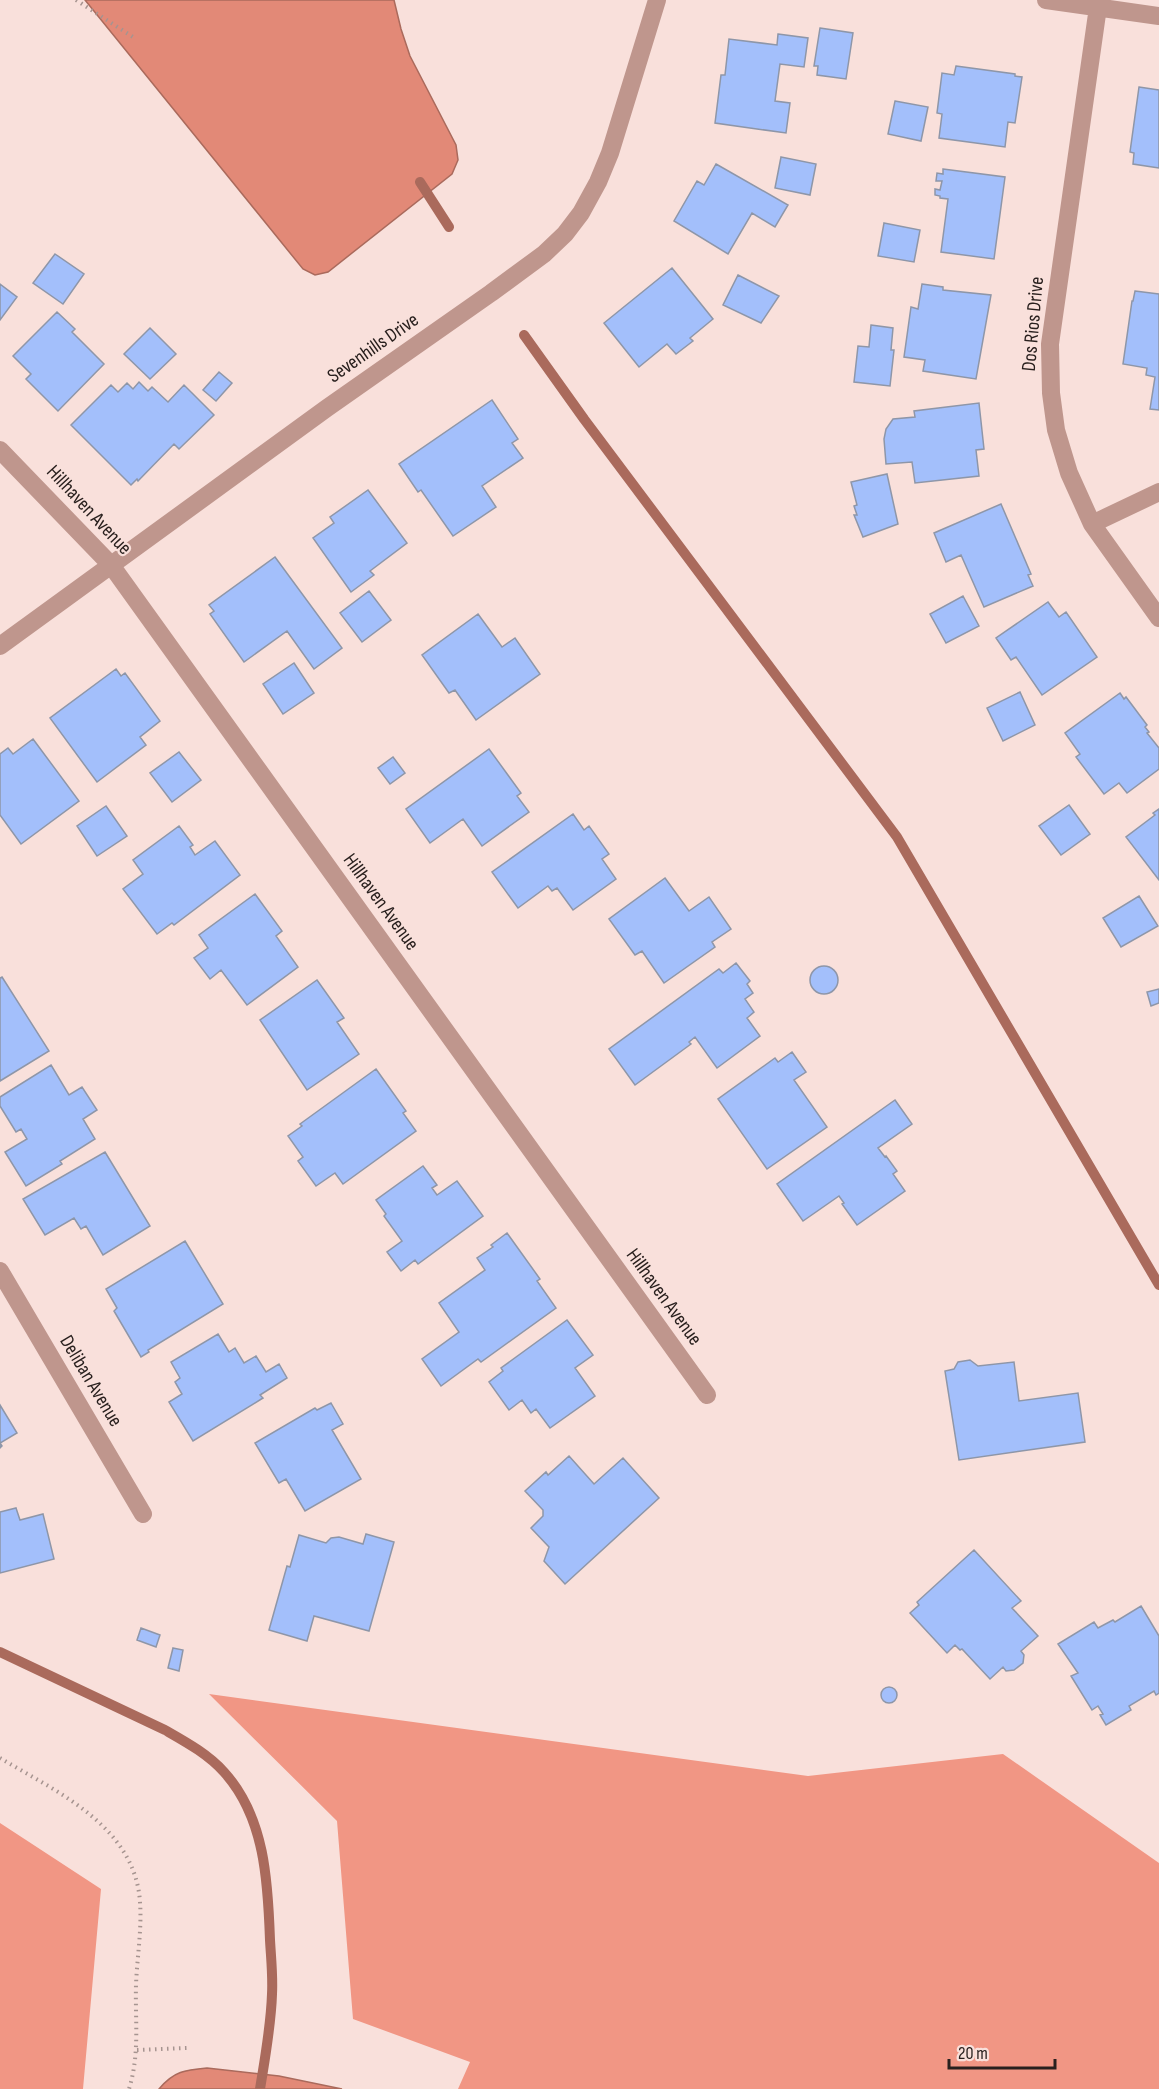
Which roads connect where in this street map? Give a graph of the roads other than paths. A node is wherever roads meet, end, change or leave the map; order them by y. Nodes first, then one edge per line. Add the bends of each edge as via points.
1 (657, 0) edge
2 (1046, 0) edge
3 (1098, 7) junction
4 (1159, 16) edge
5 (0, 450) edge
6 (1159, 492) edge
7 (1092, 524) junction
8 (111, 565) junction
9 (1159, 618) edge
10 (0, 646) edge
11 (0, 1271) edge
12 (707, 1395) dead end
13 (143, 1514) dead end

1 - 8 street, Sevenhills Drive via 610,153 598,182 565,234 491,294
2 - 3 street
3 - 4 street
3 - 7 street, Dos Rios Drive via 1050,344 1056,430 1069,473
5 - 8 street, Hillhaven Avenue
6 - 7 street
7 - 9 street, Dos Rios Drive
8 - 10 street, Sevenhills Drive
8 - 12 street, Hillhaven Avenue
11 - 13 street, Deliban Avenue

